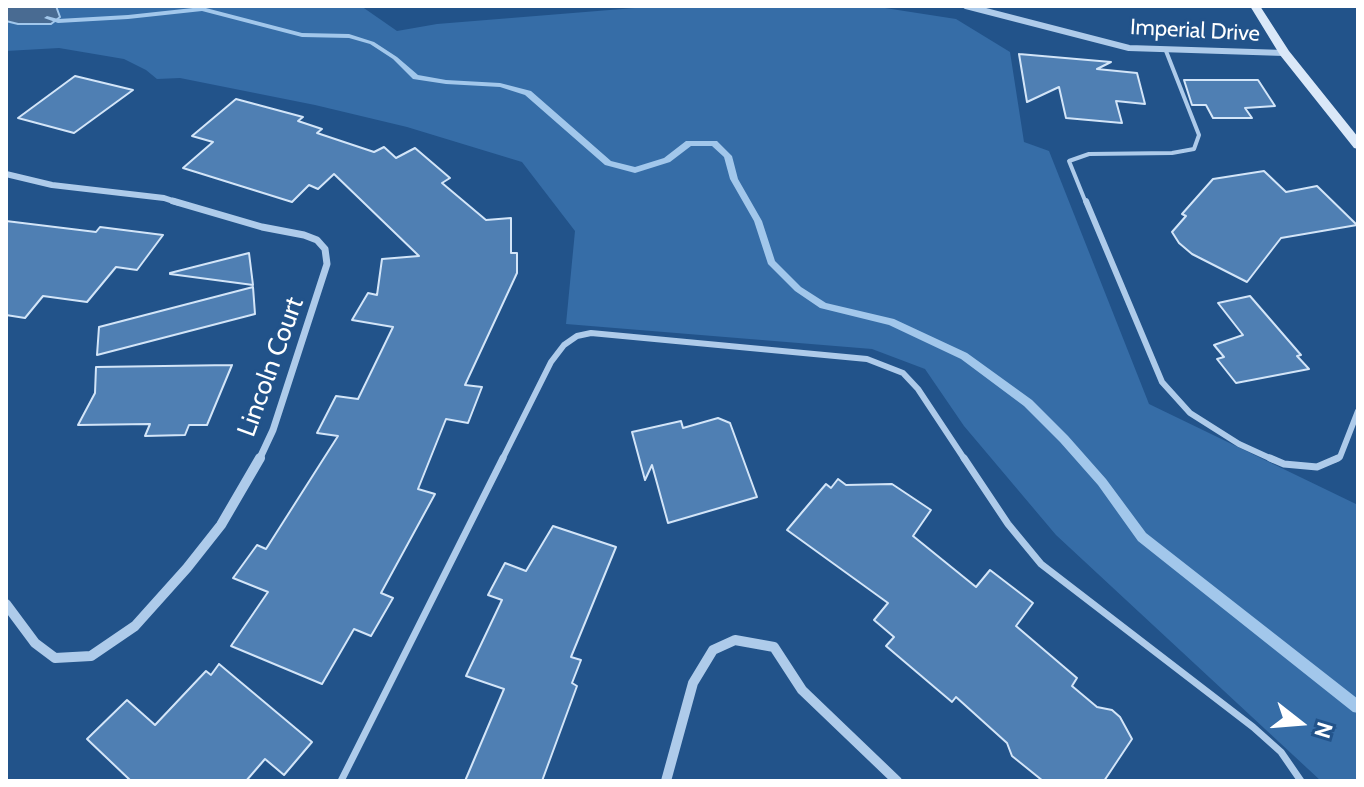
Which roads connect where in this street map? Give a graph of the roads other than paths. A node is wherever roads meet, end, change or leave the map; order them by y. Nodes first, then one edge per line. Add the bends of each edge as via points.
1 (966, 6) edge
2 (1255, 6) edge
3 (1166, 51) junction
4 (1284, 53) junction
5 (1358, 145) edge
6 (6, 174) edge
7 (1358, 411) edge
8 (6, 604) edge
9 (341, 781) edge
10 (666, 781) edge
11 (897, 781) edge
12 (1301, 781) edge

1 - 3 street, Imperial Drive via 1092,40
2 - 4 street
3 - 4 street, Imperial Drive
3 - 7 lane via 1199,135 1194,149 1089,154 1069,161 1162,382 1190,413 1284,464 1317,467 1340,457
4 - 5 street
6 - 8 street, Lincoln Court via 164,198 304,235 325,249 327,264 273,430 247,484 212,536 135,626 91,656 55,658 35,643
9 - 12 lane via 551,362 564,345 591,333 867,359 903,373 1041,564 1253,727 1281,752
10 - 11 street via 693,683 713,650 735,640 774,647 802,690

